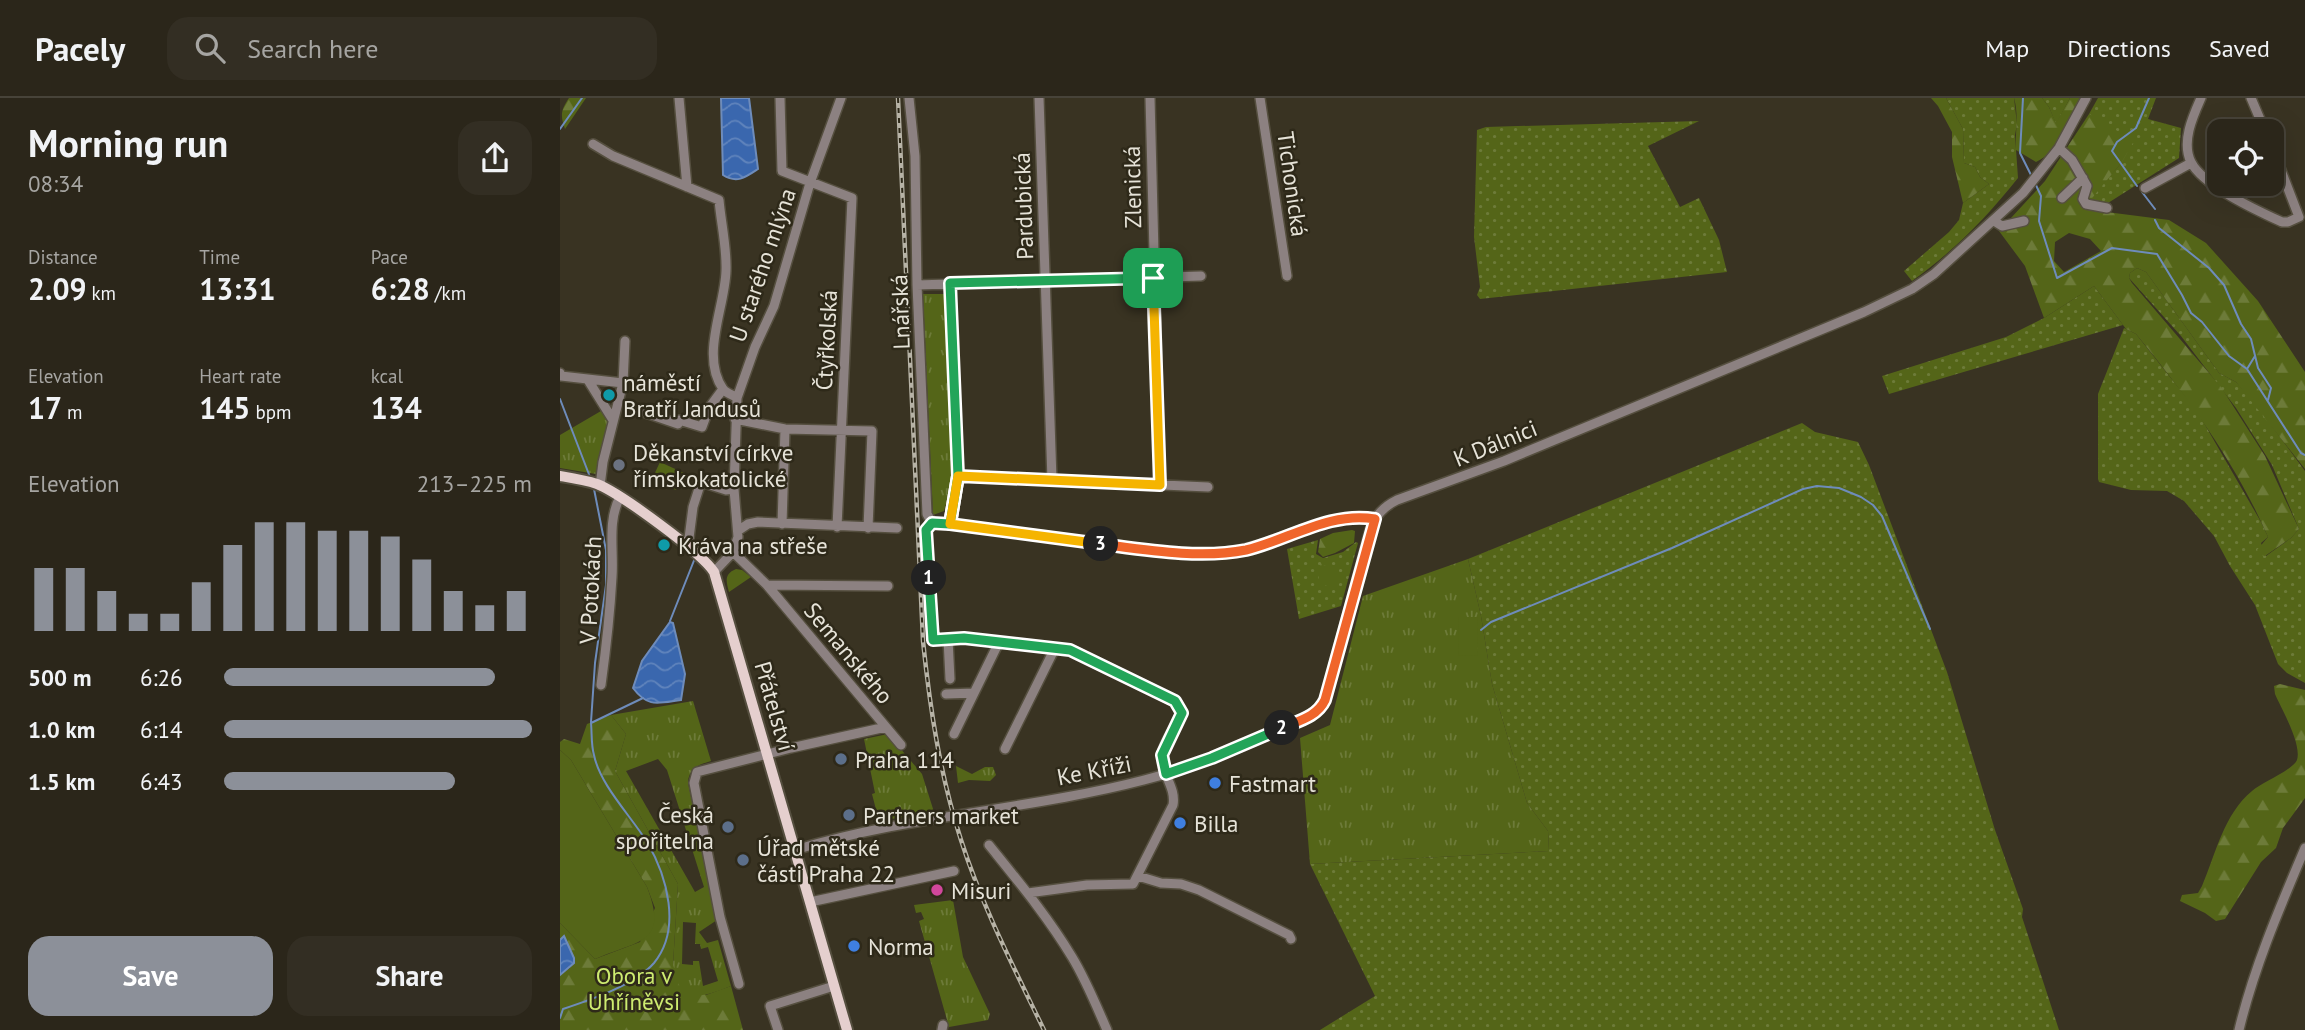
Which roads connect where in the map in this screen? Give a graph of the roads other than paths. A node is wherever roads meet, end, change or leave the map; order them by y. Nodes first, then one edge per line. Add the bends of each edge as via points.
1 (679, 98) edge
2 (780, 98) edge
3 (841, 98) edge
4 (909, 98) edge
5 (1039, 98) edge
6 (1150, 98) edge
7 (1260, 98) edge
8 (2086, 98) edge
9 (2201, 98) edge
10 (2251, 98) edge
11 (2260, 119) edge
12 (593, 144) dead end
13 (2059, 148) junction
14 (2191, 163) junction
15 (2083, 178) junction
16 (2284, 178) edge
17 (2207, 179) edge
18 (810, 183) junction
19 (687, 187) junction
20 (2145, 188) dead end
21 (2231, 196) edge
22 (2062, 198) dead end
23 (2108, 208) dead end
24 (1994, 221) junction
25 (2024, 221) dead end
26 (1201, 276) dead end
27 (1287, 276) dead end
28 (1153, 278) junction
29 (1045, 281) junction
30 (950, 283) junction
31 (917, 285) junction
32 (625, 341) dead end
33 (560, 373) edge
34 (588, 380) junction
35 (623, 383) junction
36 (723, 389) junction
37 (737, 398) junction
38 (646, 414) dead end
39 (735, 419) junction
40 (613, 420) junction
41 (785, 429) junction
42 (841, 430) junction
43 (560, 476) edge
44 (958, 476) junction
45 (1052, 480) junction
46 (598, 485) junction
47 (1160, 485) junction
48 (1208, 487) dead end
49 (734, 489) junction
50 (620, 498) junction
51 (1375, 519) junction
52 (932, 523) junction
53 (782, 524) junction
54 (950, 524) junction
55 (837, 527) junction
56 (867, 528) junction
57 (897, 528) dead end
58 (739, 530) junction
59 (688, 546) junction
60 (733, 552) junction
61 (715, 572) junction
62 (767, 585) junction
63 (888, 586) dead end
64 (948, 639) junction
65 (999, 642) junction
66 (1055, 649) junction
67 (950, 679) dead end
68 (601, 685) dead end
69 (974, 692) junction
70 (946, 694) dead end
71 (886, 727) junction
72 (954, 734) dead end
73 (901, 745) dead end
74 (1005, 749) dead end
75 (767, 754) junction
76 (1166, 774) junction
77 (989, 845) dead end
78 (2305, 848) edge
79 (795, 850) junction
80 (954, 872) dead end
81 (1139, 876) junction
82 (1028, 893) junction
83 (810, 902) junction
84 (1291, 939) dead end
85 (739, 984) dead end
86 (834, 986) junction
87 (778, 1030) edge
88 (847, 1030) edge
89 (1107, 1030) edge
90 (2239, 1030) edge

1 - 19 street
2 - 18 street via 782,171
3 - 18 street, U starého mlýna
4 - 31 street, Lnářská via 915,156
5 - 29 street, Pardubická
6 - 28 street, Zlenická
7 - 27 street, Tichonická
8 - 13 street, K Dálnici
9 - 14 street via 2188,135
10 - 11 street
12 - 19 street
13 - 15 street
13 - 24 street, K Dálnici
14 - 17 street
14 - 20 street
15 - 22 street
15 - 23 street via 2086,204
16 - 21 street via 2299,217 2288,222
18 - 37 street, U starého mlýna via 774,306
18 - 42 street, Čtyřkolská via 852,198
19 - 36 street via 719,200 726,269 714,364
24 - 25 street via 2002,226
24 - 51 street, K Dálnici via 1934,274 1902,295 1504,461 1397,500
26 - 28 street
28 - 29 street
28 - 47 street, Zlenická
29 - 30 street
29 - 45 street, Pardubická
30 - 31 street
30 - 44 street
31 - 52 street, Lnářská via 927,514
32 - 35 street
33 - 34 street
34 - 35 street
34 - 40 street
35 - 40 street
36 - 37 street
36 - 38 street via 702,427
37 - 39 street, U starého mlýna
39 - 41 street
39 - 49 street, U starého mlýna
40 - 46 street
41 - 42 street
41 - 53 street
42 - 55 street, Čtyřkolská
42 - 56 street via 872,431
43 - 46 main road, Přátelství
44 - 45 street
44 - 54 street
45 - 47 street
46 - 50 main road, Přátelství
47 - 48 street
49 - 58 street, U starého mlýna
49 - 59 street via 701,482
50 - 59 main road, Přátelství
50 - 68 street, V Potokách via 612,530 613,574
51 - 54 street via 1348,517 1257,547 1214,553 1125,547
51 - 76 street, Ke Kříži via 1320,708 1244,745
52 - 54 street
52 - 64 street, Lnářská via 926,530 933,640
53 - 55 street
53 - 58 street via 752,523
55 - 56 street
56 - 57 street
58 - 60 street
59 - 61 main road, Přátelství
60 - 61 street
60 - 62 street, Semanského
61 - 75 main road, Přátelství
62 - 63 street
62 - 71 street, Semanského
64 - 65 street
64 - 67 street
65 - 66 street
65 - 69 street
66 - 74 street
66 - 76 street via 1070,650 1175,701 1182,713 1162,755
69 - 70 street
69 - 72 street
71 - 73 street, Semanského
71 - 75 street
75 - 79 main road, Přátelství
75 - 85 street via 697,772 694,783 720,917
76 - 79 street, Ke Kříži
76 - 81 street via 1173,805
77 - 82 street
78 - 90 street via 2247,996
79 - 83 main road, Přátelství
80 - 83 street
81 - 82 street via 1130,886 1087,885
81 - 84 street via 1199,890
82 - 89 street via 1074,959
83 - 86 main road, Přátelství
86 - 87 street via 770,1006
86 - 88 main road, Přátelství

